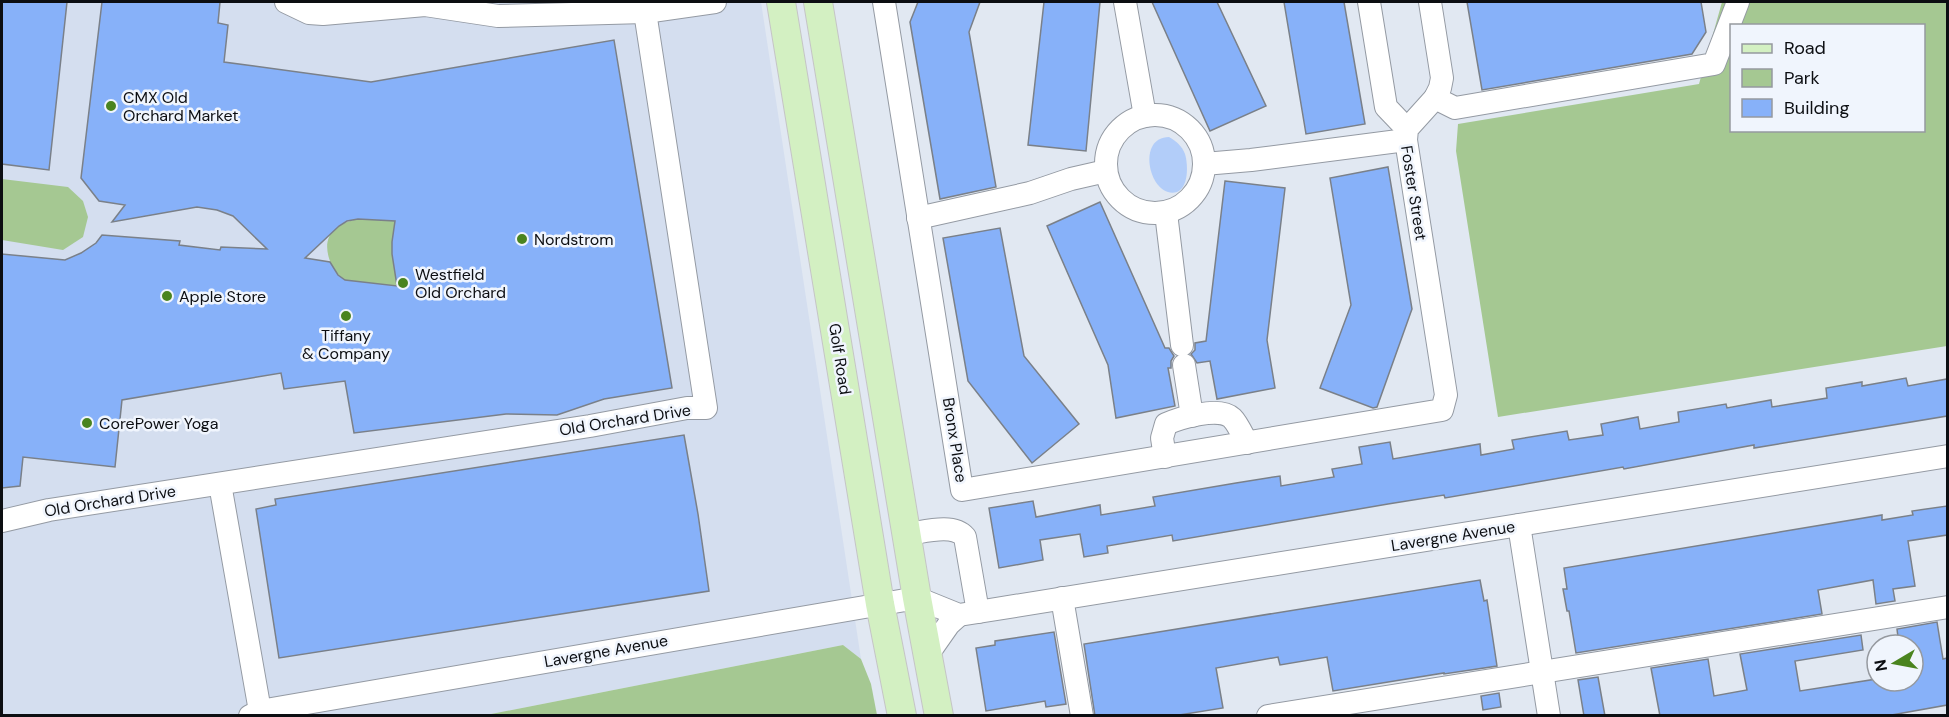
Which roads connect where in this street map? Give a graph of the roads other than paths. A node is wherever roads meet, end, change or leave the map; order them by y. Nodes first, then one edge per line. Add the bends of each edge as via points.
1 (286, 2) edge
2 (715, 2) edge
3 (781, 2) edge
4 (818, 2) edge
5 (884, 2) edge
6 (1125, 2) edge
7 (1369, 2) edge
8 (1430, 2) edge
9 (1738, 2) edge
10 (430, 3) edge
11 (636, 7) edge
12 (1435, 98) junction
13 (1145, 116) junction
14 (1406, 135) junction
15 (1204, 164) junction
16 (1106, 171) junction
17 (1166, 213) junction
18 (918, 218) junction
19 (1446, 395) joint
20 (1192, 416) junction
21 (1247, 443) junction
22 (1947, 456) edge
23 (1165, 457) junction
24 (220, 484) junction
25 (2, 521) edge
26 (1519, 525) junction
27 (908, 534) junction
28 (917, 598) junction
29 (1062, 598) junction
30 (880, 604) junction
31 (1947, 608) edge
32 (968, 614) junction
33 (928, 654) junction
34 (1542, 672) junction
35 (255, 713) edge
36 (902, 716) edge
37 (939, 716) edge
38 (1082, 716) edge
39 (1268, 716) edge
40 (1549, 716) edge

1 - 10 street via 323,14
2 - 11 street
3 - 30 main road, Golf Road
4 - 27 main road
5 - 18 street, Bronx Place
6 - 13 street
7 - 14 street via 1386,108
8 - 12 street via 1442,78
9 - 12 street via 1714,64 1455,108
10 - 11 street via 498,16
11 - 24 street, Old Orchard Drive via 656,78 706,408
12 - 14 street, Foster Street
13 - 15 street via 1173,118 1186,126 1199,143
13 - 16 street via 1131,121 1110,142
14 - 15 street
14 - 19 street, Foster Street
15 - 17 street via 1197,190 1189,200
16 - 17 street via 1116,196 1126,205 1145,213
16 - 18 street
17 - 20 street
18 - 23 street, Bronx Place via 962,490
19 - 21 street, Bronx Place via 1442,410
20 - 21 street via 1222,412 1232,418
20 - 23 street via 1166,424 1162,438
21 - 23 street, Bronx Place
22 - 26 street, Lavergne Avenue
24 - 25 street, Old Orchard Drive
24 - 35 street
26 - 29 street, Lavergne Avenue
26 - 34 street
27 - 28 main road
27 - 32 street via 951,530 965,537
28 - 30 street, Lavergne Avenue
28 - 32 street
28 - 33 main road
29 - 32 street, Lavergne Avenue
29 - 38 street
30 - 35 street, Lavergne Avenue
30 - 36 main road, Golf Road
31 - 34 street
32 - 33 street via 949,624
33 - 37 main road
34 - 39 street
34 - 40 street

